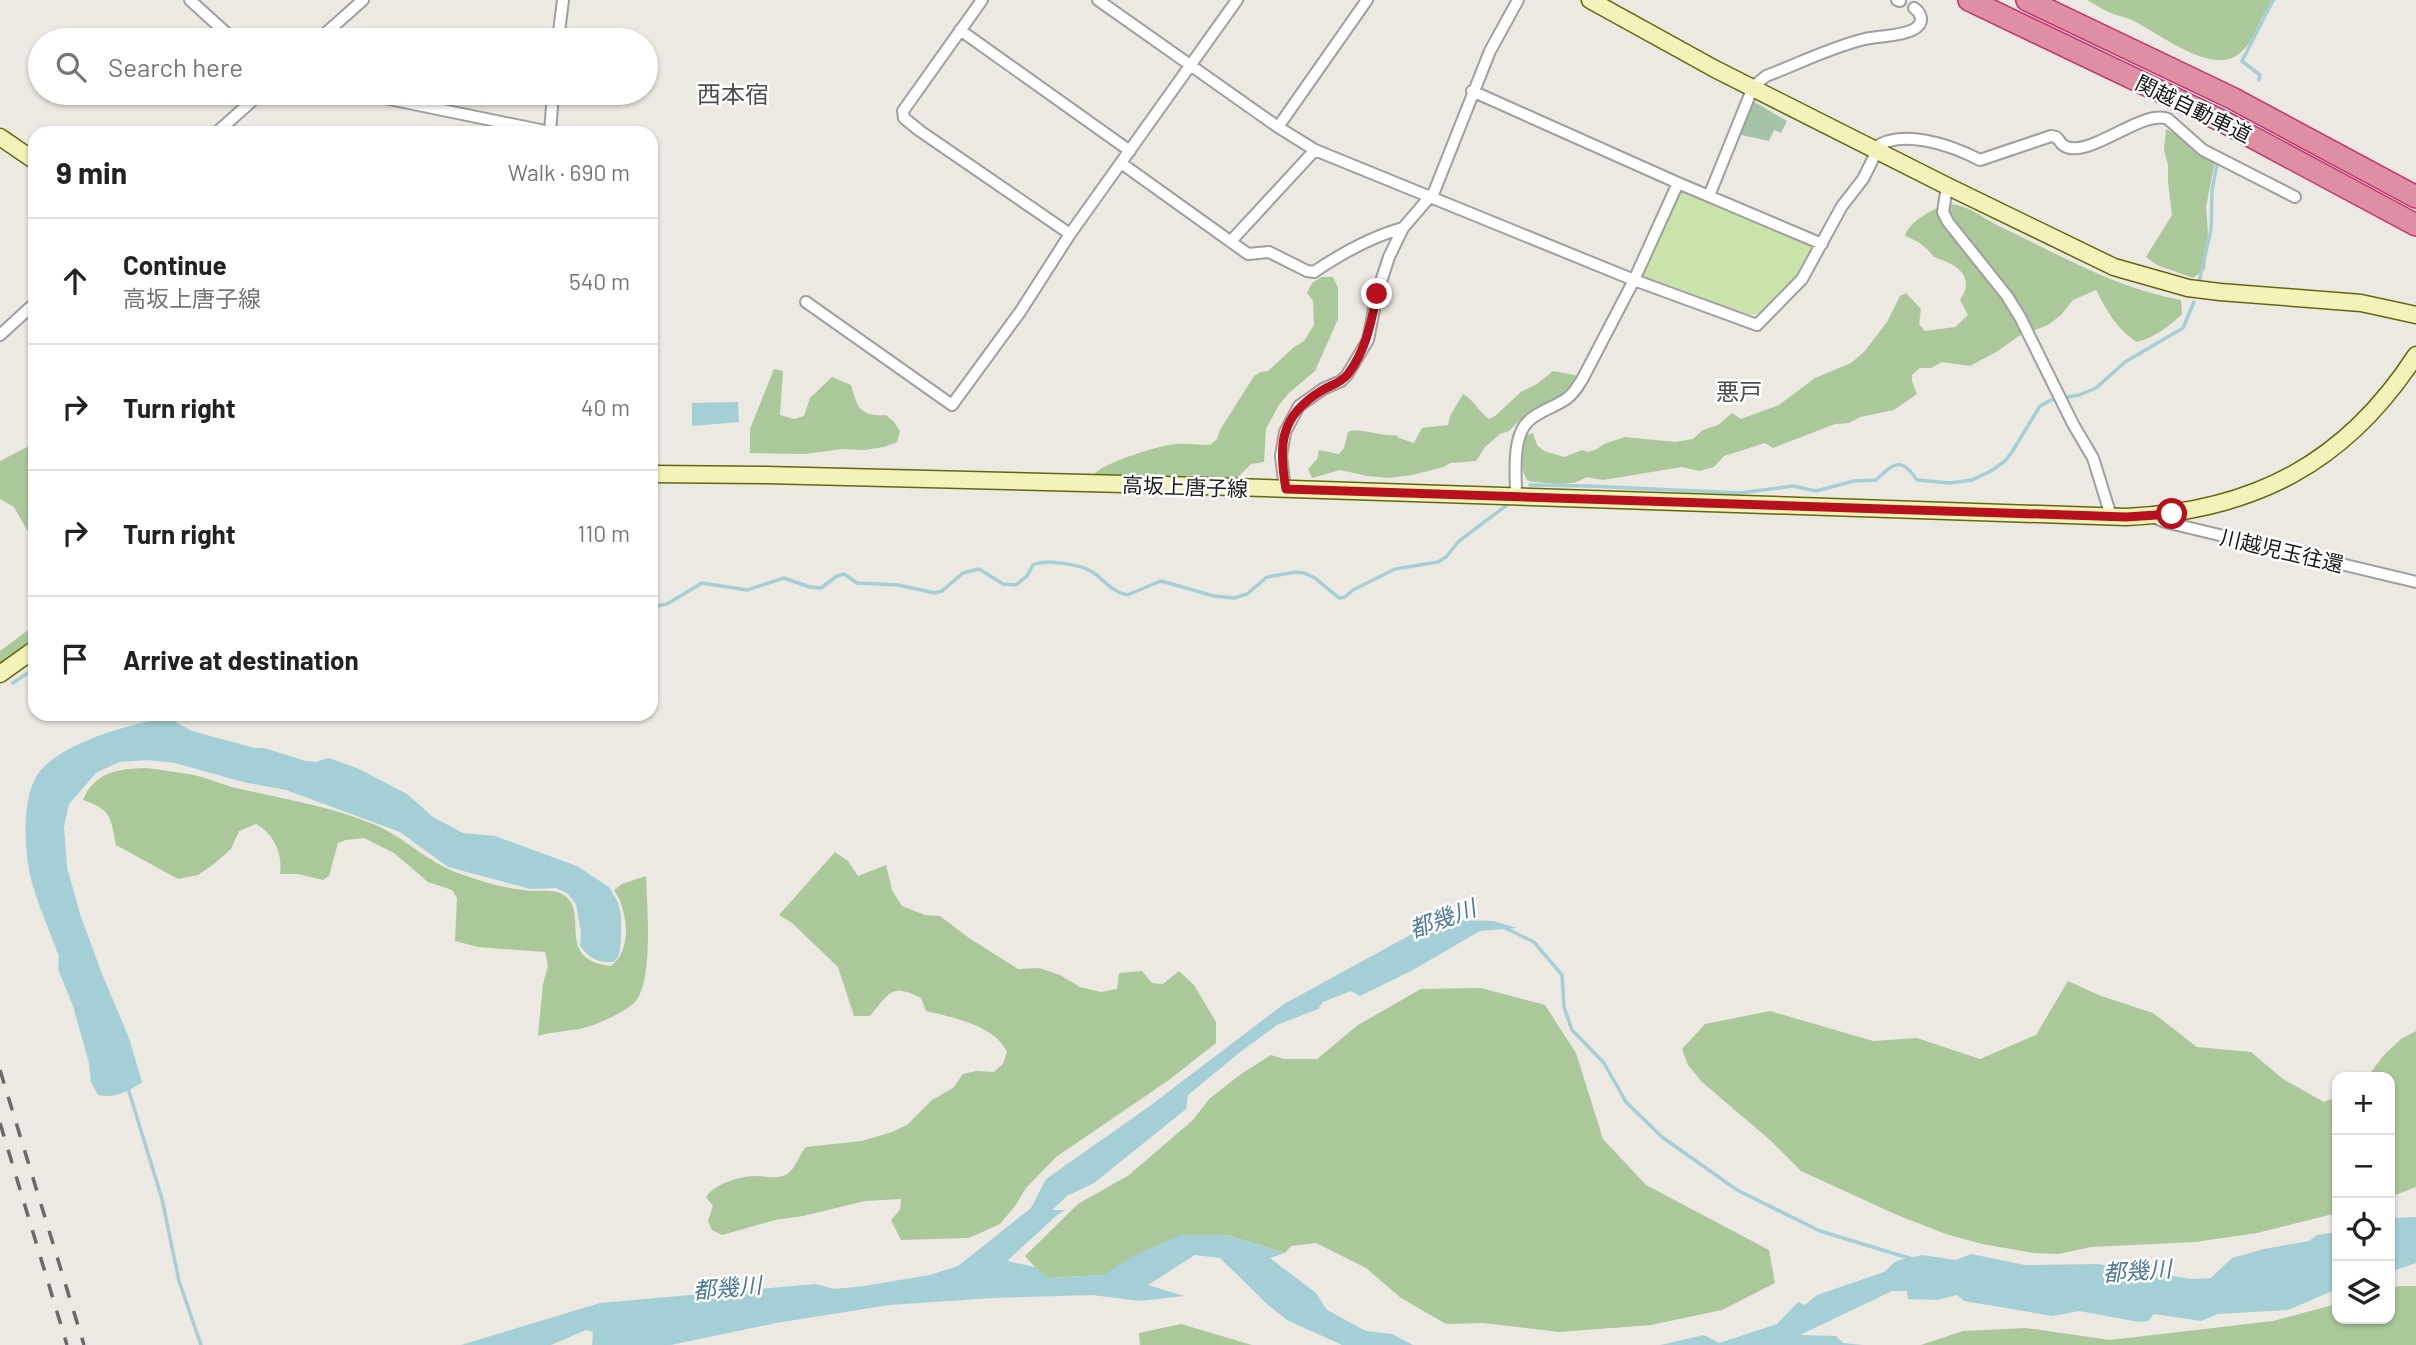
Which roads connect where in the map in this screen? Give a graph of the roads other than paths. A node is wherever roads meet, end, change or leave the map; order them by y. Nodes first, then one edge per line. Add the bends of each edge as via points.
1 (190, 0) edge
2 (363, 0) edge
3 (563, 0) edge
4 (982, 0) edge
5 (1098, 0) edge
6 (1237, 0) edge
7 (1367, 0) edge
8 (1518, 0) edge
9 (1590, 0) edge
10 (1969, 0) edge
11 (2027, 0) edge
12 (1110, 3) edge
13 (1914, 8) dead end
14 (221, 28) edge
15 (332, 28) edge
16 (560, 28) edge
17 (960, 30) junction
18 (1192, 65) junction
19 (1753, 88) junction
20 (1472, 91) junction
21 (248, 105) edge
22 (417, 105) edge
23 (552, 105) edge
24 (224, 126) edge
25 (517, 126) edge
26 (551, 126) edge
27 (1278, 127) junction
28 (0, 137) edge
29 (1315, 150) junction
30 (1875, 150) junction
31 (1130, 151) junction
32 (28, 155) edge
33 (1121, 163) junction
34 (1678, 183) junction
35 (1947, 186) junction
36 (1709, 196) junction
37 (2295, 197) dead end
38 (2416, 197) edge
39 (1430, 198) junction
40 (2416, 225) edge
41 (1403, 228) junction
42 (1070, 234) junction
43 (1231, 241) junction
44 (1822, 244) junction
45 (1634, 280) junction
46 (806, 302) dead end
47 (28, 309) edge
48 (2416, 315) edge
49 (0, 335) edge
50 (2416, 355) edge
51 (658, 474) edge
52 (1286, 489) junction
53 (1516, 496) junction
54 (2111, 516) junction
55 (2149, 516) junction
56 (2416, 582) edge
57 (28, 654) edge
58 (0, 674) edge

1 - 14 street
2 - 15 street
3 - 16 street
4 - 17 street
5 - 12 street
6 - 18 street
7 - 27 street
8 - 20 street
9 - 19 main road
10 - 40 highway, 関越自動車道 via 2226,123
11 - 38 highway, 関越自動車道 via 2232,98
12 - 18 street
13 - 19 street via 1921,19 1912,31 1846,44 1766,76
17 - 31 street
17 - 42 street via 903,111 904,118
18 - 27 street
18 - 31 street
19 - 30 main road
19 - 36 street
20 - 34 street
20 - 39 street
21 - 24 street
22 - 25 street
23 - 26 street
27 - 29 street
28 - 32 main road
29 - 39 street
29 - 43 street
30 - 35 main road
30 - 37 street via 1882,142 1900,138 1940,143 1980,160 2051,136 2076,148 2161,116 2203,150
30 - 44 street via 1863,179
31 - 33 street
33 - 42 street
33 - 43 street
34 - 36 street
34 - 45 street
35 - 48 main road via 2114,267 2148,278 2220,292 2361,303
35 - 54 street via 1943,212 2020,317 2092,458
36 - 44 street
39 - 41 street
39 - 45 street
41 - 43 street via 1340,254 1314,272 1269,252 1248,254
41 - 52 street via 1377,294 1368,340 1356,361 1341,382 1299,406 1285,432 1281,456
42 - 46 street via 952,405
44 - 45 street via 1793,290 1758,325
45 - 53 street via 1574,392 1522,429
47 - 49 street
50 - 55 main road, 高坂上唐子線 via 2377,408 2314,463 2263,490 2222,504
51 - 52 main road, 高坂上唐子線
52 - 53 main road, 高坂上唐子線
53 - 54 main road, 高坂上唐子線
54 - 55 main road, 高坂上唐子線
55 - 56 street, 川越児玉往還
57 - 58 main road

